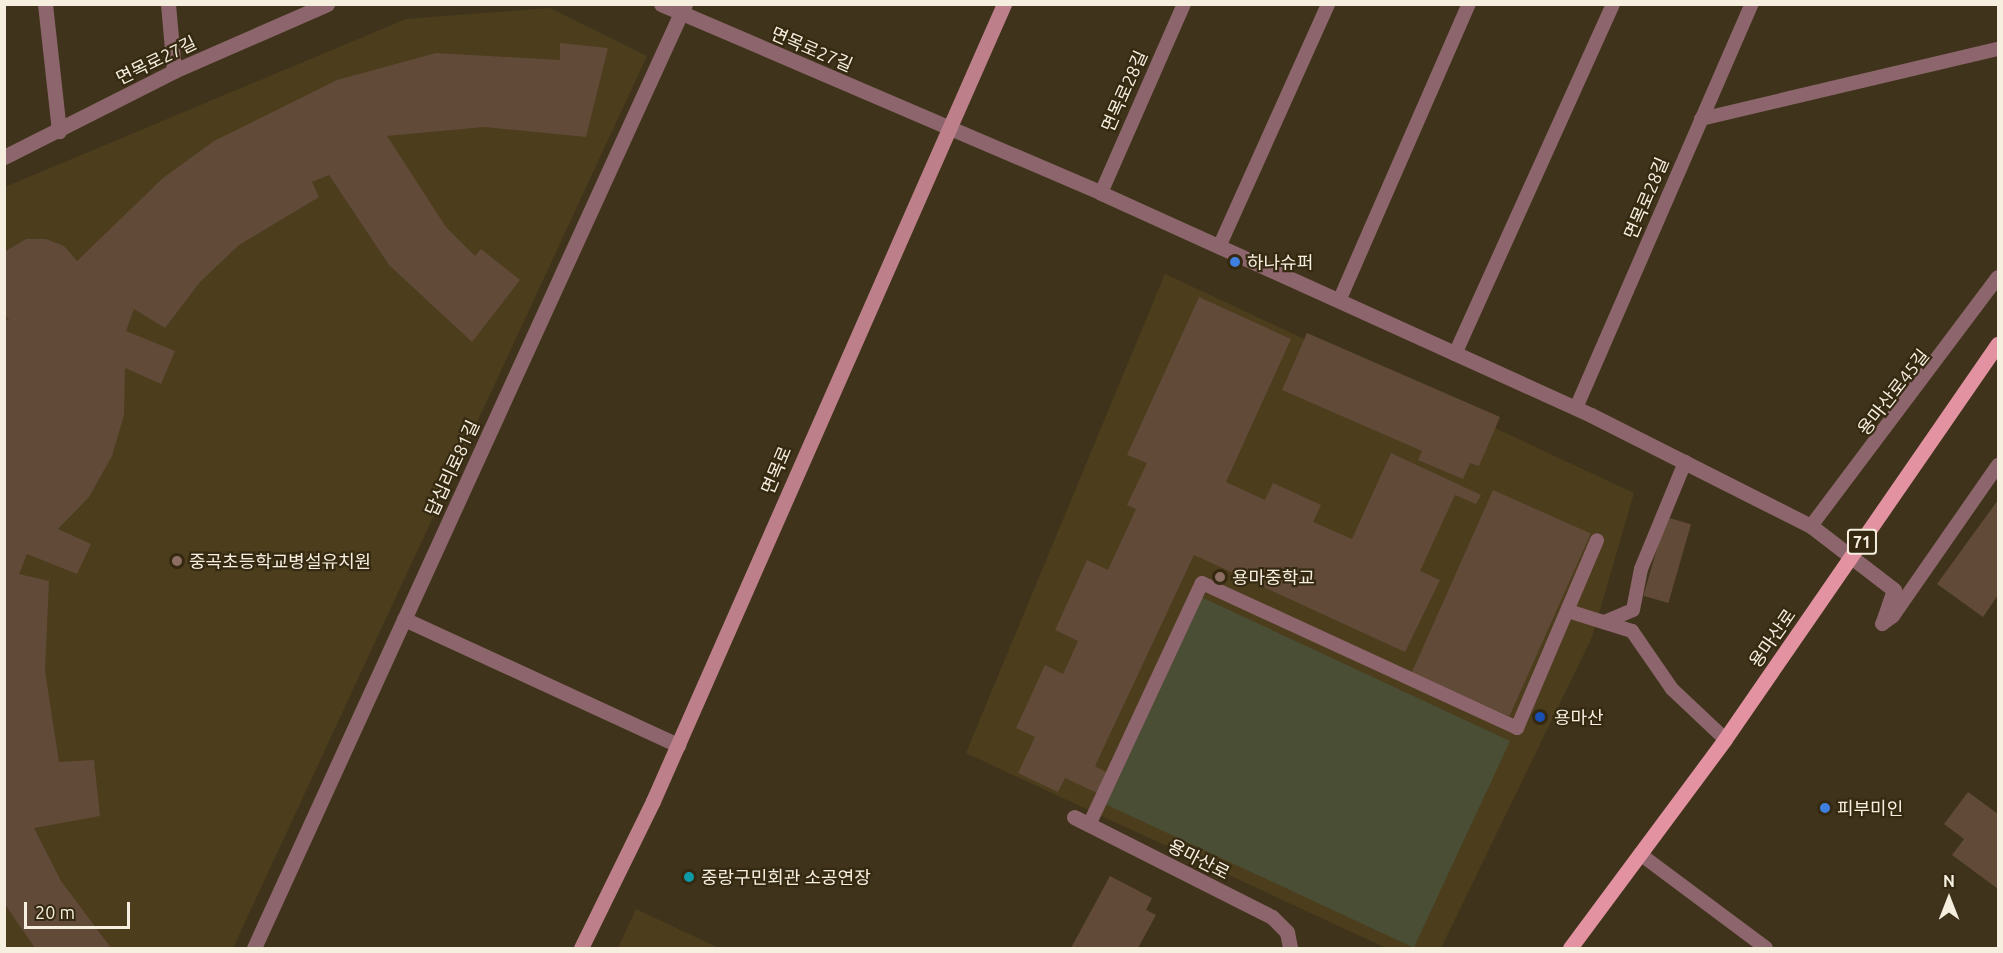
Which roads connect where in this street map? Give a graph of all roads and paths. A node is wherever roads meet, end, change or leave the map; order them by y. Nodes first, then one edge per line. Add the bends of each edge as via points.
1 (45, 4) edge
2 (168, 4) edge
3 (327, 4) edge
4 (661, 4) edge
5 (1004, 4) edge
6 (1184, 4) edge
7 (1328, 4) edge
8 (1469, 4) edge
9 (1613, 4) edge
10 (1752, 4) edge
11 (682, 9) edge
12 (296, 10) edge
13 (1998, 49) edge
14 (174, 71) junction
15 (1701, 119) junction
16 (948, 129) junction
17 (59, 131) junction
18 (4, 157) edge
19 (1101, 193) junction
20 (1219, 247) junction
21 (1998, 276) edge
22 (1339, 301) junction
23 (1998, 344) edge
24 (1455, 354) junction
25 (1576, 408) junction
26 (1685, 462) junction
27 (1998, 465) edge
28 (1811, 526) junction
29 (1596, 540) dead end
30 (1894, 590) joint
31 (1569, 611) junction
32 (404, 619) junction
33 (1607, 621) junction
34 (1725, 739) junction
35 (678, 745) junction
36 (1074, 817) dead end
37 (1089, 825) junction
38 (1640, 854) junction
39 (254, 948) edge
40 (581, 948) edge
41 (1290, 948) edge
42 (1570, 948) edge
43 (1766, 948) edge

1 - 17 street
2 - 14 street
3 - 12 street, 면목로27길
4 - 11 street, 면목로27길
5 - 16 street, 면목로
6 - 19 lane, 면목로28길
7 - 20 lane
8 - 22 lane
9 - 24 lane
10 - 15 lane, 면목로28길
11 - 16 street, 면목로27길
11 - 32 street, 답십리로81길
12 - 14 street, 면목로27길
13 - 15 lane
14 - 17 street, 면목로27길
15 - 25 lane, 면목로28길
16 - 19 street
16 - 35 street, 면목로
17 - 18 street, 면목로27길
19 - 20 street
20 - 22 street
21 - 28 lane, 용마산로45길
22 - 24 street
23 - 34 main road, 용마산로 / 71, bridge
24 - 25 street
25 - 26 street
26 - 28 street
26 - 33 lane via 1641,568 1633,610
27 - 30 lane via 1928,567 1881,624
28 - 30 street
29 - 31 lane
31 - 33 lane
31 - 37 lane via 1517,728 1202,583
32 - 35 street
32 - 39 street, 답십리로81길
33 - 34 lane via 1632,631 1672,689
34 - 38 main road, 용마산로 / 71
35 - 40 street, 면목로
36 - 37 street, 용마산로
37 - 41 street, 용마산로 via 1272,917 1287,932
38 - 42 main road, 용마산로 / 71
38 - 43 lane

